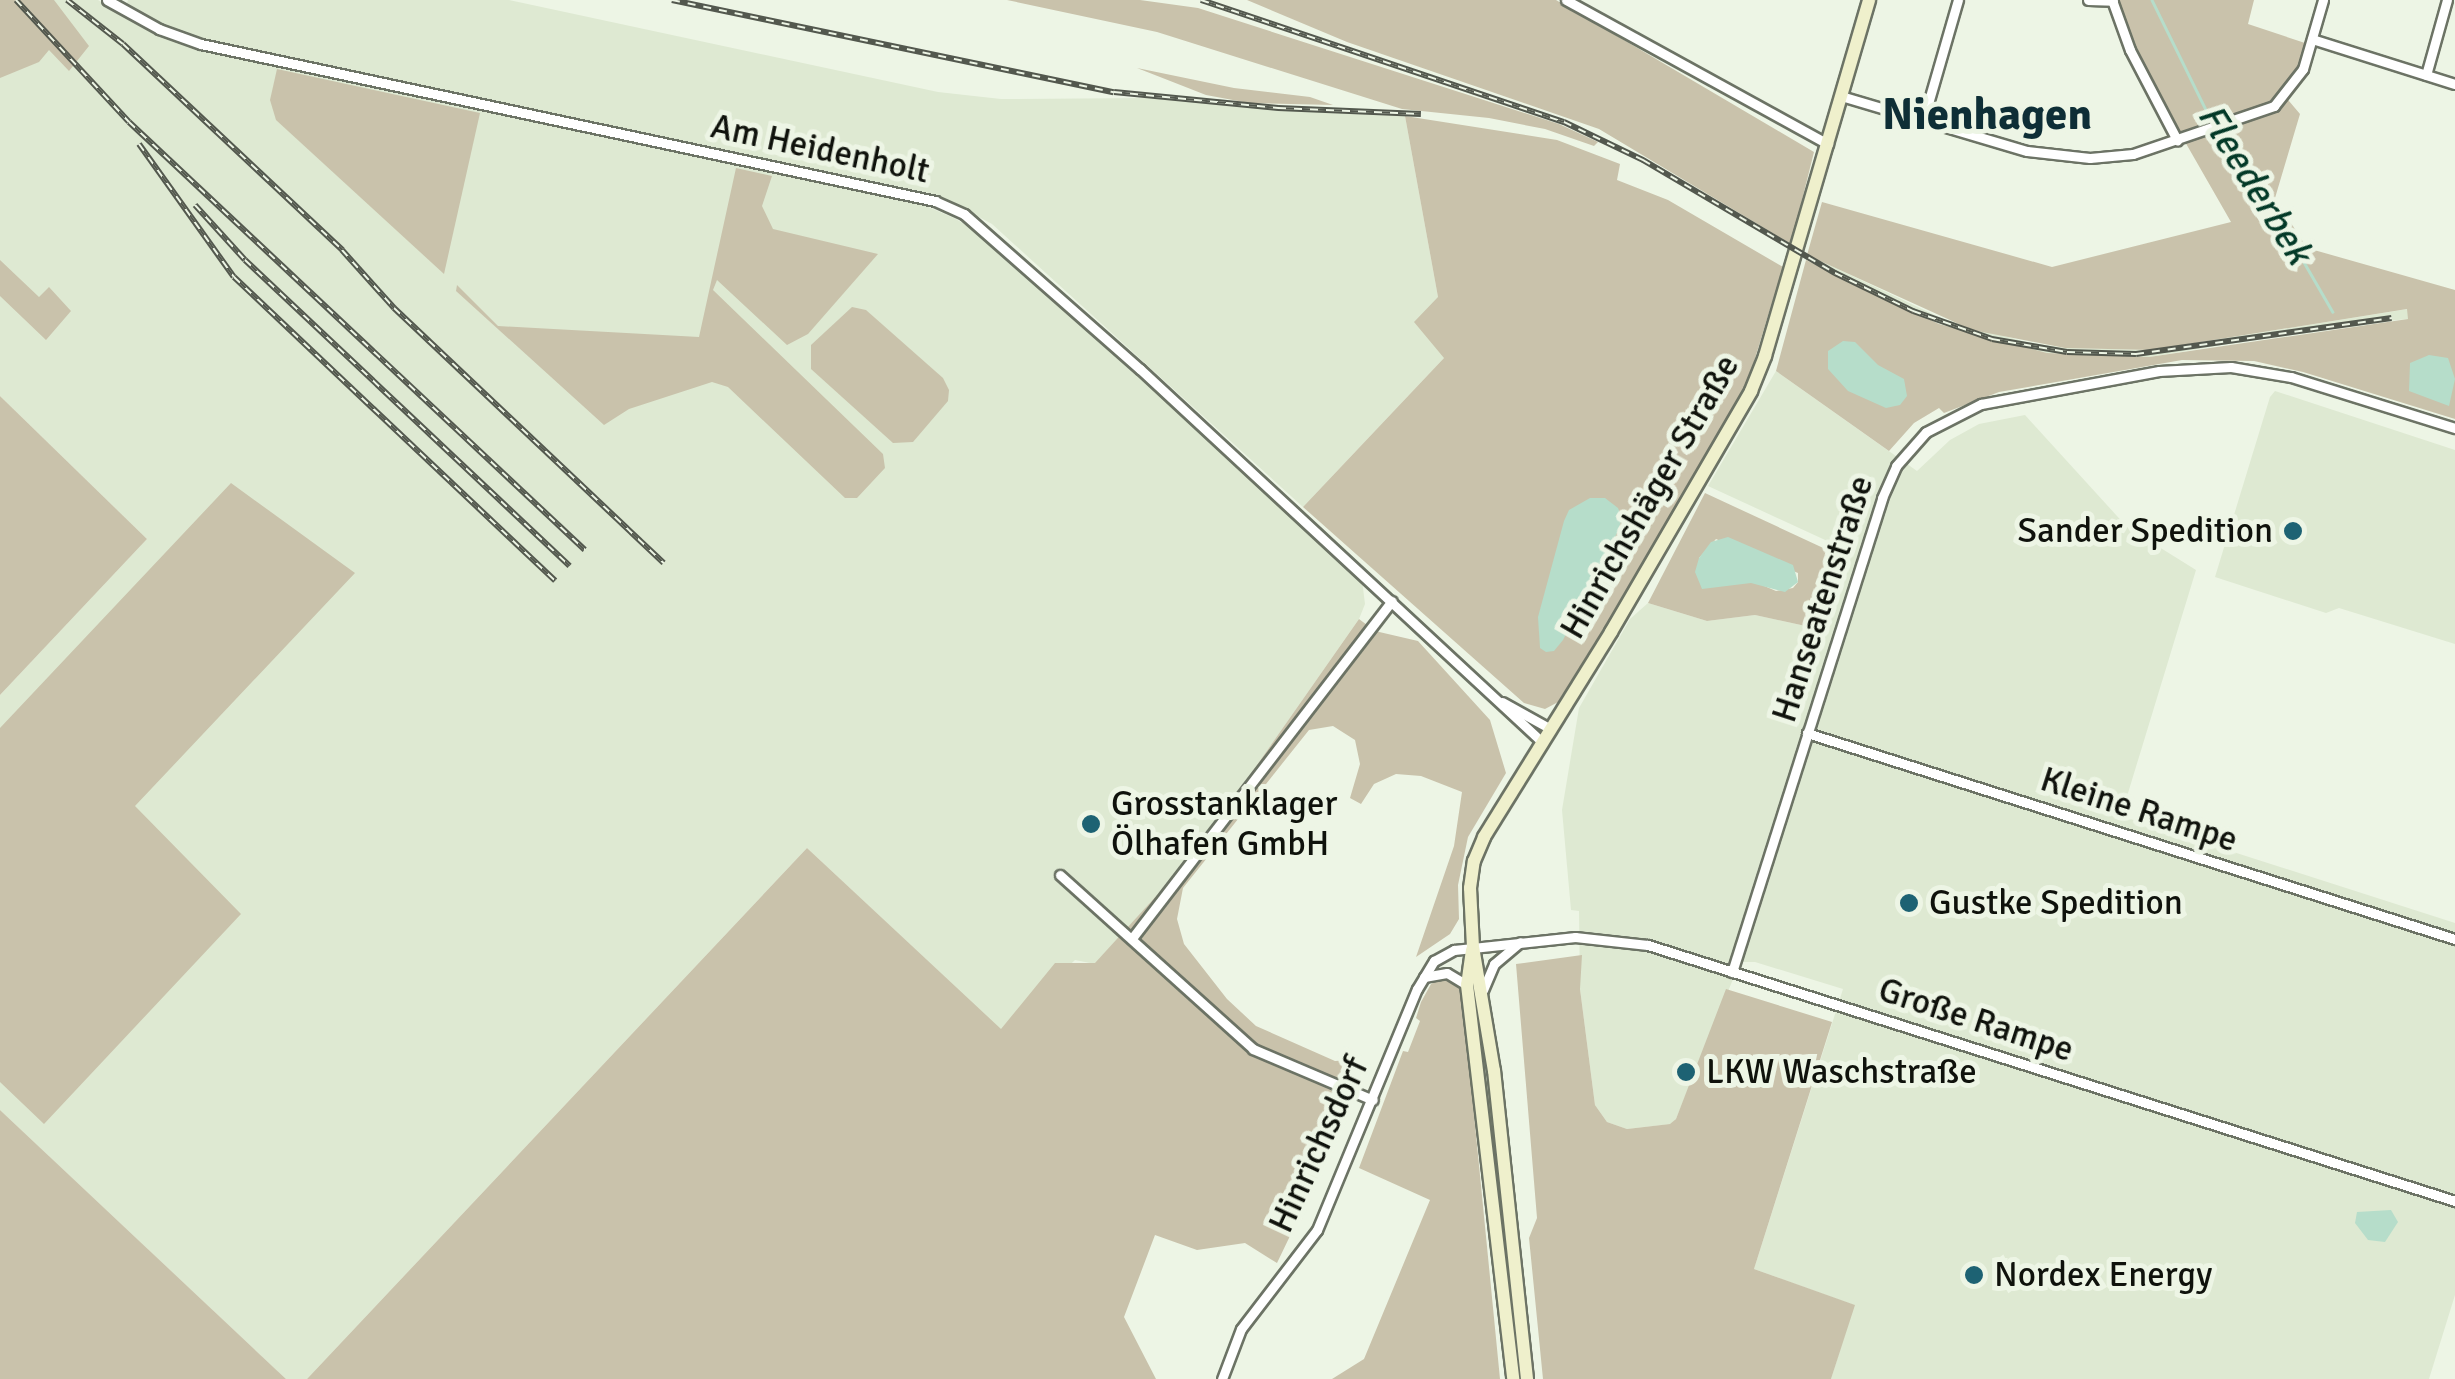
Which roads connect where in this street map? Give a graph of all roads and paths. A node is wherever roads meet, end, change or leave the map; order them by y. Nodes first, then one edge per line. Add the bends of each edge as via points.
1 (107, 0) edge
2 (1566, 0) edge
3 (1869, 0) edge
4 (1958, 0) edge
5 (2088, 0) edge
6 (2112, 0) edge
7 (2323, 0) edge
8 (2447, 0) edge
9 (2312, 39) junction
10 (2426, 75) junction
11 (2455, 84) edge
12 (1841, 96) junction
13 (1922, 120) junction
14 (2177, 140) junction
15 (1828, 144) junction
16 (2455, 428) edge
17 (1392, 600) junction
18 (1500, 702) junction
19 (1549, 728) junction
20 (1807, 733) junction
21 (1541, 741) junction
22 (1062, 872) dead end
23 (1133, 937) junction
24 (2455, 938) edge
25 (1520, 942) junction
26 (1472, 948) junction
27 (1732, 972) junction
28 (1424, 977) junction
29 (1467, 985) junction
30 (1483, 990) junction
31 (1373, 1100) junction
32 (2455, 1201) edge
33 (1222, 1379) edge
34 (1513, 1379) edge
35 (1527, 1379) edge

1 - 17 street, Am Heidenholt via 201,44 935,201 964,214
2 - 15 street
3 - 12 main road, Hinrichshäger Straße
4 - 13 street
5 - 6 street
6 - 14 street via 2145,83
7 - 9 street
8 - 10 street
9 - 10 street
9 - 14 street via 2296,84 2274,106
10 - 11 street
12 - 13 street
12 - 15 main road, Hinrichshäger Straße
13 - 14 street via 2062,156 2114,158
15 - 19 main road, Hinrichshäger Straße via 1751,391
16 - 20 street, Hanseatenstraße via 2290,376 2231,366 2159,371 1962,410 1911,446 1891,477
17 - 18 street, Am Heidenholt
17 - 23 street
18 - 19 street, Am Heidenholt
18 - 21 street, Am Heidenholt
19 - 21 main road, Hinrichshäger Straße
20 - 24 street, Kleine Rampe
20 - 27 street, Hanseatenstraße
21 - 26 main road, Hinrichshäger Straße via 1474,860
22 - 23 street
23 - 31 street via 1253,1049
25 - 26 street, Große Rampe
25 - 27 street, Große Rampe via 1622,939
25 - 30 street via 1494,964
26 - 28 street via 1444,954
26 - 29 main road, Hinrichshäger Straße
26 - 30 main road, Hinrichshäger Straße
27 - 32 street, Große Rampe
28 - 29 street via 1447,973
28 - 31 street, Hinrichsdorf
29 - 34 main road, Hinrichshäger Straße
30 - 35 main road, Hinrichshäger Straße
31 - 33 street, Hinrichsdorf via 1317,1230 1240,1329

